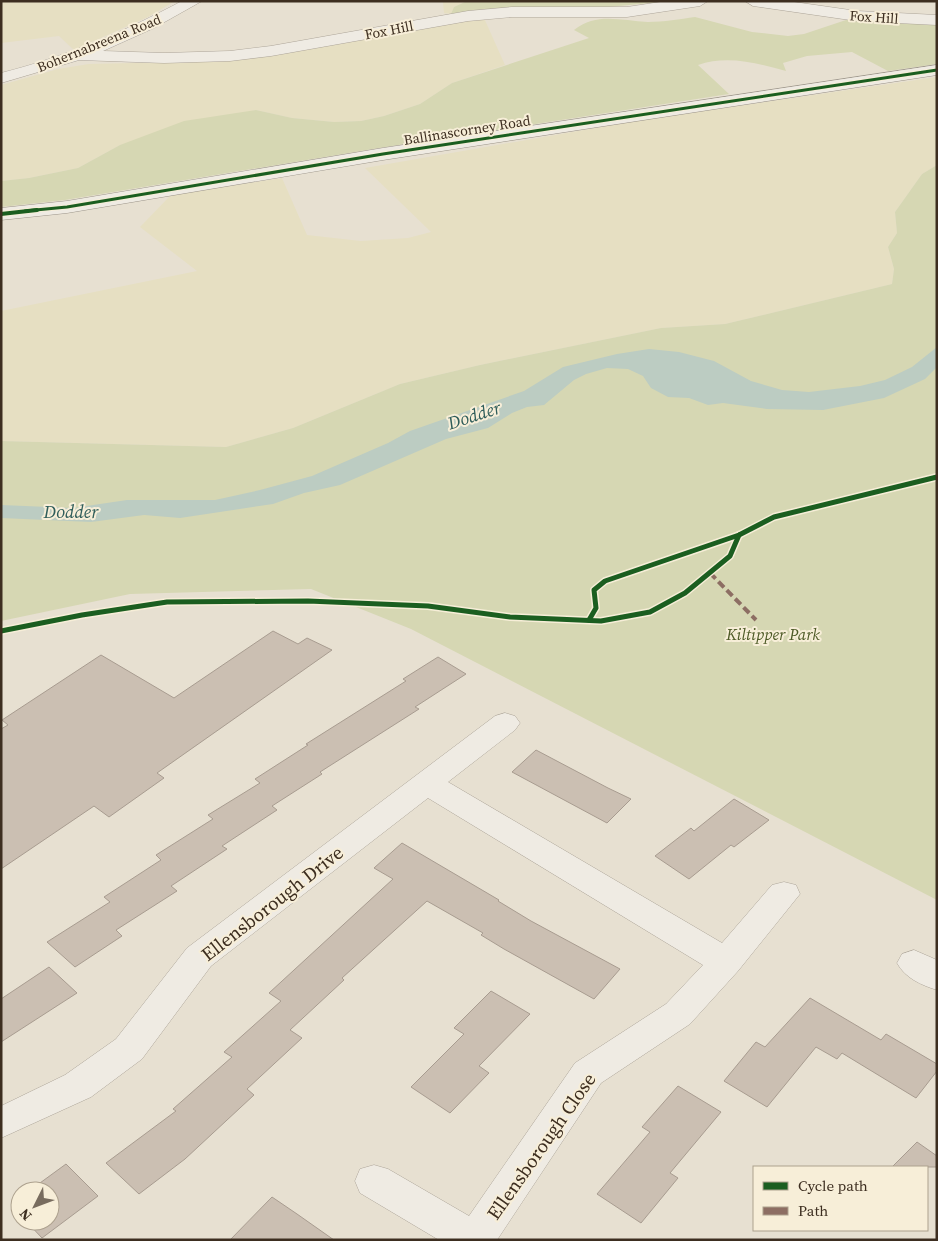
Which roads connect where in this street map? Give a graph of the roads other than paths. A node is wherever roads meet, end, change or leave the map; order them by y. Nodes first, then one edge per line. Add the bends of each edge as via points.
1 (194, 1) edge
2 (700, 1) edge
3 (753, 1) edge
4 (937, 20) edge
5 (78, 55) junction
6 (937, 70) edge
7 (1, 78) edge
8 (1, 214) edge
9 (505, 724) dead end
10 (426, 783) junction
11 (784, 894) dead end
12 (726, 962) junction
13 (1, 1122) edge
14 (374, 1181) dead end
15 (474, 1240) edge

1 - 5 street, Bohernabreena Road
2 - 5 street, Fox Hill via 626,12 512,12 468,16 271,52 230,56
3 - 4 street, Fox Hill via 857,16
5 - 7 street, Bohernabreena Road
6 - 8 street, Ballinascorney Road via 383,154 67,207
9 - 10 street, Ellensborough Drive
10 - 12 street
10 - 13 street, Ellensborough Drive via 199,957 130,1049 78,1086
11 - 12 street, Ellensborough Close
12 - 15 street, Ellensborough Close via 678,1014 588,1073
14 - 15 street, Ellensborough Close

